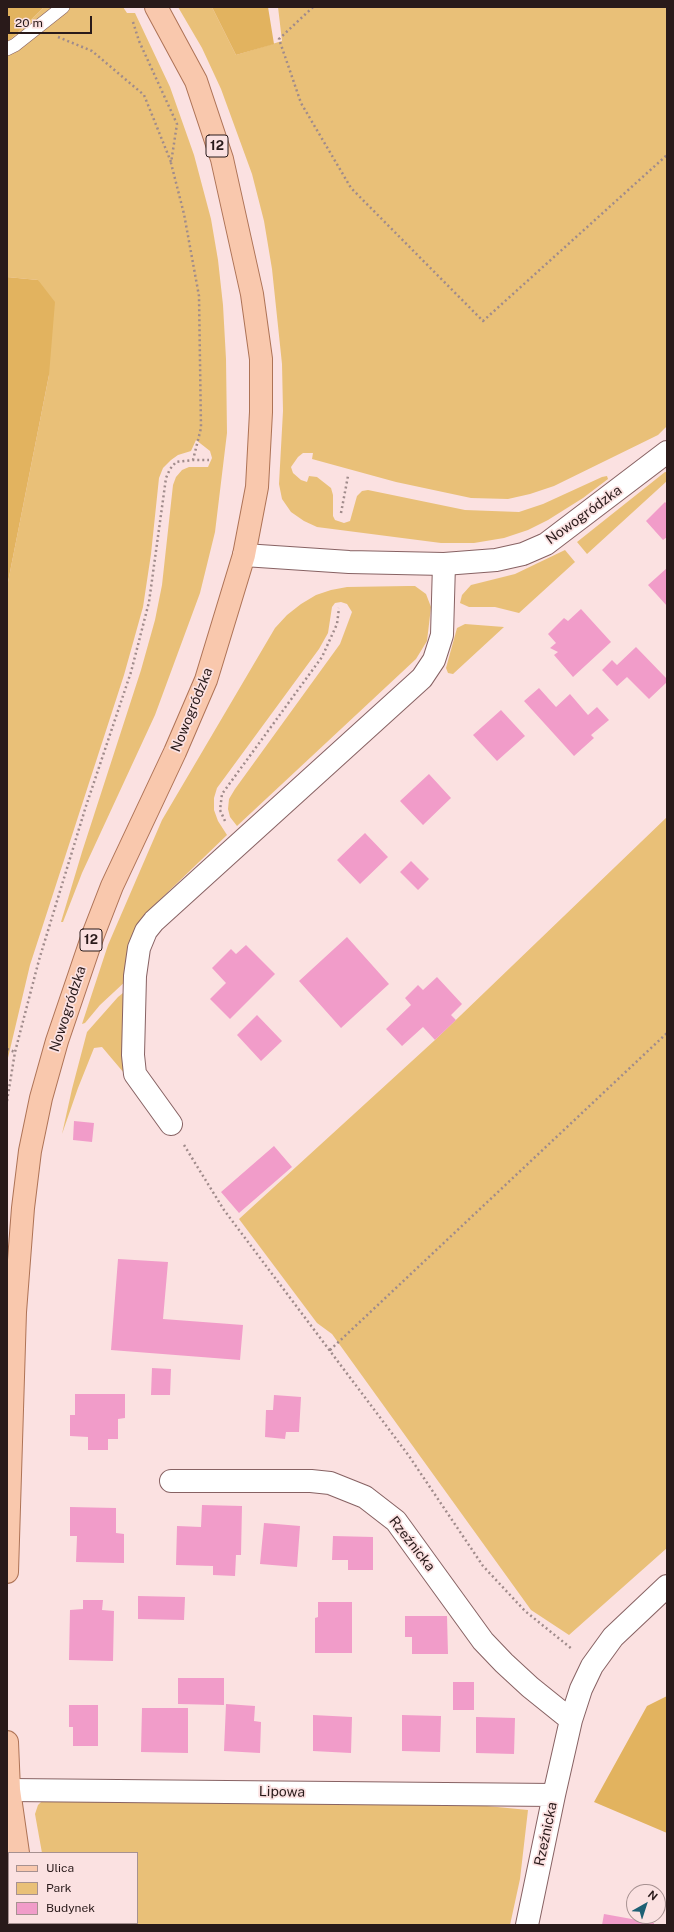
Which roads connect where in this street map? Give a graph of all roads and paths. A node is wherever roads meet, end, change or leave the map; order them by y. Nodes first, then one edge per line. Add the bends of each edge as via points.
1 (64, 7) edge
2 (156, 7) edge
3 (313, 7) edge
4 (133, 21) dead end
5 (37, 28) junction
6 (7, 49) edge
7 (667, 155) edge
8 (171, 163) junction
9 (667, 452) edge
10 (193, 460) junction
11 (209, 460) dead end
12 (348, 476) dead end
13 (341, 513) dead end
14 (244, 555) junction
15 (444, 564) junction
16 (339, 608) dead end
17 (241, 843) junction
18 (667, 1033) edge
19 (7, 1048) edge
20 (15, 1052) junction
21 (7, 1101) edge
22 (171, 1124) joint
23 (330, 1350) junction
24 (171, 1481) dead end
25 (7, 1572) edge
26 (667, 1586) edge
27 (592, 1666) junction
28 (572, 1720) junction
29 (7, 1742) edge
30 (9, 1790) junction
31 (554, 1795) junction
32 (10, 1818) edge
33 (18, 1852) edge
34 (527, 1925) edge

1 - 5 lane
2 - 14 main road, 12 via 198,88 222,159 252,294 261,359 261,412 257,488
3 - 7 path via 279,39 301,103 351,188 483,321
4 - 8 path via 139,41 177,124
5 - 6 lane
5 - 8 path via 92,51 144,96
8 - 10 path via 184,214 199,296 201,428
9 - 15 street, Nowogródzka via 546,544 523,554 496,560
10 - 11 path
10 - 20 path via 176,462 166,478 146,616 131,672 69,859
12 - 13 path
14 - 15 street, Nowogródzka via 348,562
14 - 25 main road, Nowogródzka / 12 via 206,680 175,752 131,842 92,935 40,1098 23,1208 15,1312
15 - 17 street via 442,635 434,660 422,678
16 - 17 path via 337,624 322,657 222,794 220,810
17 - 22 street via 154,921 146,931 139,948 135,976 135,1074
18 - 23 path
19 - 20 path
20 - 21 path
22 - 23 path via 224,1210
23 - 27 path via 409,1456 483,1566 525,1611
24 - 28 street, Rzeźnicka via 310,1481 330,1483 365,1497 396,1521 483,1641 530,1687
26 - 27 street, Rzeźnicka via 614,1637
27 - 28 street, Rzeźnicka via 581,1689
28 - 31 street, Rzeźnicka
29 - 30 main road
30 - 31 street, Lipowa
30 - 32 main road
31 - 34 street, Rzeźnicka
32 - 33 main road

